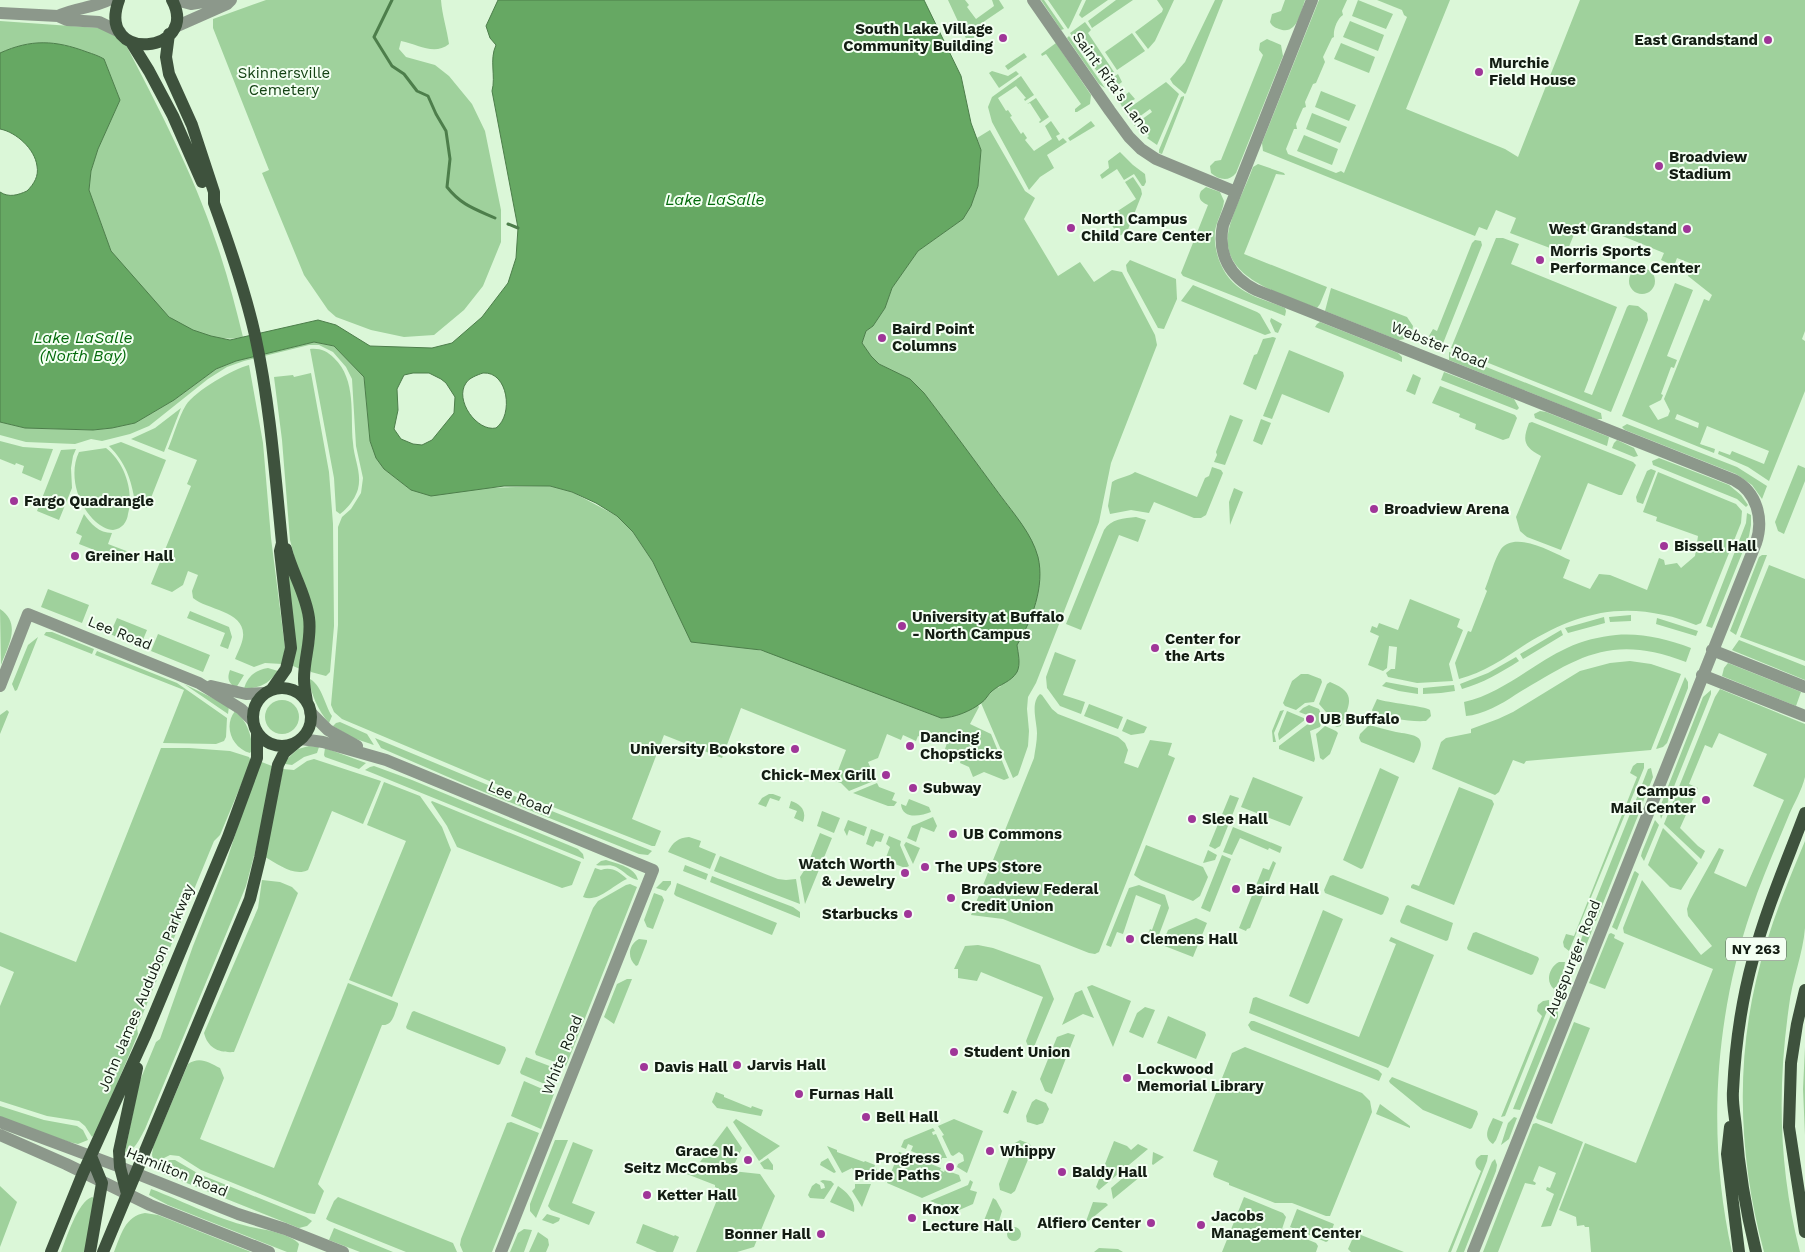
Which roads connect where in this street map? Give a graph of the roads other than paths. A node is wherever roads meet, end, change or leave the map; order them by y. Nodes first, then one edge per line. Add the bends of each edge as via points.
1 (109, 0) edge
2 (119, 0) edge
3 (174, 0) edge
4 (215, 0) edge
5 (231, 0) edge
6 (1033, 0) edge
7 (1312, 0) edge
8 (0, 13) edge
9 (58, 16) junction
10 (172, 31) junction
11 (120, 32) junction
12 (131, 42) junction
13 (1236, 192) junction
14 (214, 203) junction
15 (282, 543) junction
16 (1712, 650) junction
17 (1702, 676) junction
18 (199, 683) junction
19 (0, 686) edge
20 (1805, 687) edge
21 (269, 691) junction
22 (309, 707) junction
23 (1805, 716) edge
24 (255, 727) junction
25 (299, 740) junction
26 (374, 756) junction
27 (1805, 813) edge
28 (654, 870) joint
29 (1805, 990) edge
30 (146, 1034) junction
31 (1733, 1092) junction
32 (0, 1122) edge
33 (0, 1135) edge
34 (91, 1156) junction
35 (120, 1166) junction
36 (83, 1173) junction
37 (135, 1173) junction
38 (1797, 1178) junction
39 (102, 1183) junction
40 (127, 1194) junction
41 (1805, 1200) edge
42 (1805, 1232) edge
43 (50, 1252) edge
44 (90, 1252) edge
45 (103, 1252) edge
46 (269, 1252) edge
47 (343, 1252) edge
48 (501, 1252) edge
49 (1473, 1252) edge
50 (1739, 1252) edge
51 (1756, 1252) edge

1 - 9 street
2 - 11 main road via 115,17
3 - 4 street via 191,4
3 - 10 main road via 176,11
5 - 10 street
6 - 13 street, Saint Rita's Lane via 1140,149 1156,159
7 - 13 street, Webster Road
8 - 9 street
9 - 11 street via 67,20 99,22
10 - 12 main road via 154,45
10 - 14 main road via 166,57 169,74 192,125 214,192
11 - 12 main road
12 - 14 main road via 173,116 207,195
13 - 16 street, Webster Road via 1223,225 1222,249 1232,272 1247,286 1729,478 1745,488 1757,507 1759,532
14 - 15 main road via 249,309 264,382
15 - 21 main road via 280,551 291,655 286,668
15 - 22 main road via 309,617 310,641 304,679
16 - 17 street, Webster Road
16 - 20 street
17 - 23 street
17 - 49 street, Augspurger Road
18 - 19 street, Lee Road via 28,614
18 - 21 street, Lee Road via 246,694
18 - 24 street, Lee Road via 241,709
21 - 22 main road via 282,687 292,689 301,694
21 - 24 main road via 254,706
22 - 25 main road via 309,726
22 - 26 street, Lee Road via 328,730
24 - 25 main road via 272,745 282,746
24 - 30 main road, John James Audubon Parkway via 256,758 249,781
25 - 26 street, Lee Road via 323,742
25 - 37 main road via 284,753 276,770 250,899
26 - 28 street, Lee Road
27 - 31 main road, NY 263 via 1752,960
28 - 48 street, White Road
29 - 38 main road via 1791,1064 1789,1127
30 - 34 main road, John James Audubon Parkway
30 - 35 main road via 119,1151
31 - 50 main road via 1727,1154
31 - 51 main road, NY 263 via 1746,1213
32 - 34 street, Hamilton Road
33 - 36 street
34 - 35 street, Hamilton Road
34 - 36 main road, John James Audubon Parkway
34 - 39 main road
35 - 37 street, Hamilton Road
35 - 40 main road
36 - 39 street
36 - 43 main road, John James Audubon Parkway
37 - 40 main road
37 - 47 street, Hamilton Road
38 - 41 main road
38 - 42 main road
39 - 40 street
39 - 44 main road
40 - 45 main road
40 - 46 street

